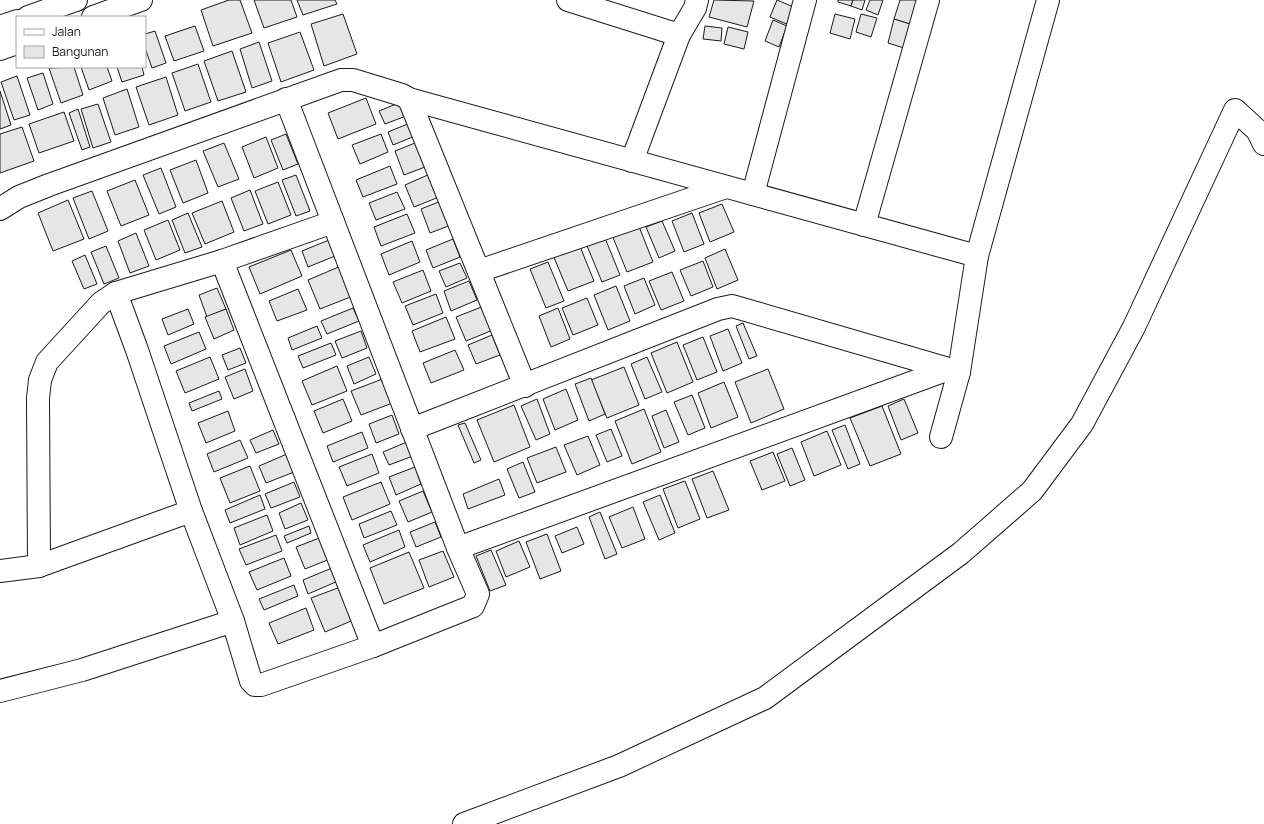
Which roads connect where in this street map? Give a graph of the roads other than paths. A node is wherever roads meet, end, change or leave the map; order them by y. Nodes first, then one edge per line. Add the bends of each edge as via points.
1 (76, 0) edge
2 (141, 0) edge
3 (568, 0) edge
4 (697, 0) edge
5 (805, 0) edge
6 (928, 0) edge
7 (1048, 0) edge
8 (31, 16) edge
9 (95, 16) edge
10 (16, 21) edge
11 (0, 27) edge
12 (679, 35) junction
13 (16, 43) edge
14 (0, 49) edge
15 (286, 99) junction
16 (409, 99) junction
17 (1264, 144) edge
18 (632, 161) junction
19 (726, 186) junction
20 (753, 194) junction
21 (0, 209) edge
22 (333, 222) junction
23 (864, 225) junction
24 (977, 256) junction
25 (222, 261) junction
26 (479, 271) junction
27 (116, 293) junction
28 (954, 370) junction
29 (525, 386) junction
30 (412, 429) junction
31 (941, 438) dead end
32 (191, 511) junction
33 (458, 548) junction
34 (39, 566) junction
35 (0, 571) edge
36 (232, 621) junction
37 (373, 646) junction
38 (0, 691) edge
39 (464, 824) edge

1 - 8 street
2 - 9 street
3 - 12 street
4 - 12 street
5 - 20 street
6 - 23 street
7 - 24 street
10 - 11 street
12 - 18 street
13 - 14 street
15 - 16 street via 347,79
15 - 21 street via 49,184 19,197
15 - 22 street
16 - 18 street
16 - 26 street
17 - 39 street via 1257,130 1235,110 1134,327 1082,424 1032,491 961,553 765,698 619,766
18 - 19 street
19 - 20 street
19 - 26 street
20 - 23 street
22 - 25 street
22 - 30 street
23 - 24 street
24 - 28 street
25 - 27 street
25 - 37 street
26 - 29 street
27 - 32 street
27 - 34 street via 101,303 47,362 40,380
28 - 29 street via 732,306 718,309
28 - 31 street
28 - 33 street
29 - 30 street
30 - 33 street
32 - 34 street
32 - 36 street
33 - 37 street via 478,594 473,606
34 - 35 street
36 - 37 street via 251,681 255,684 261,685
36 - 38 street via 82,670

